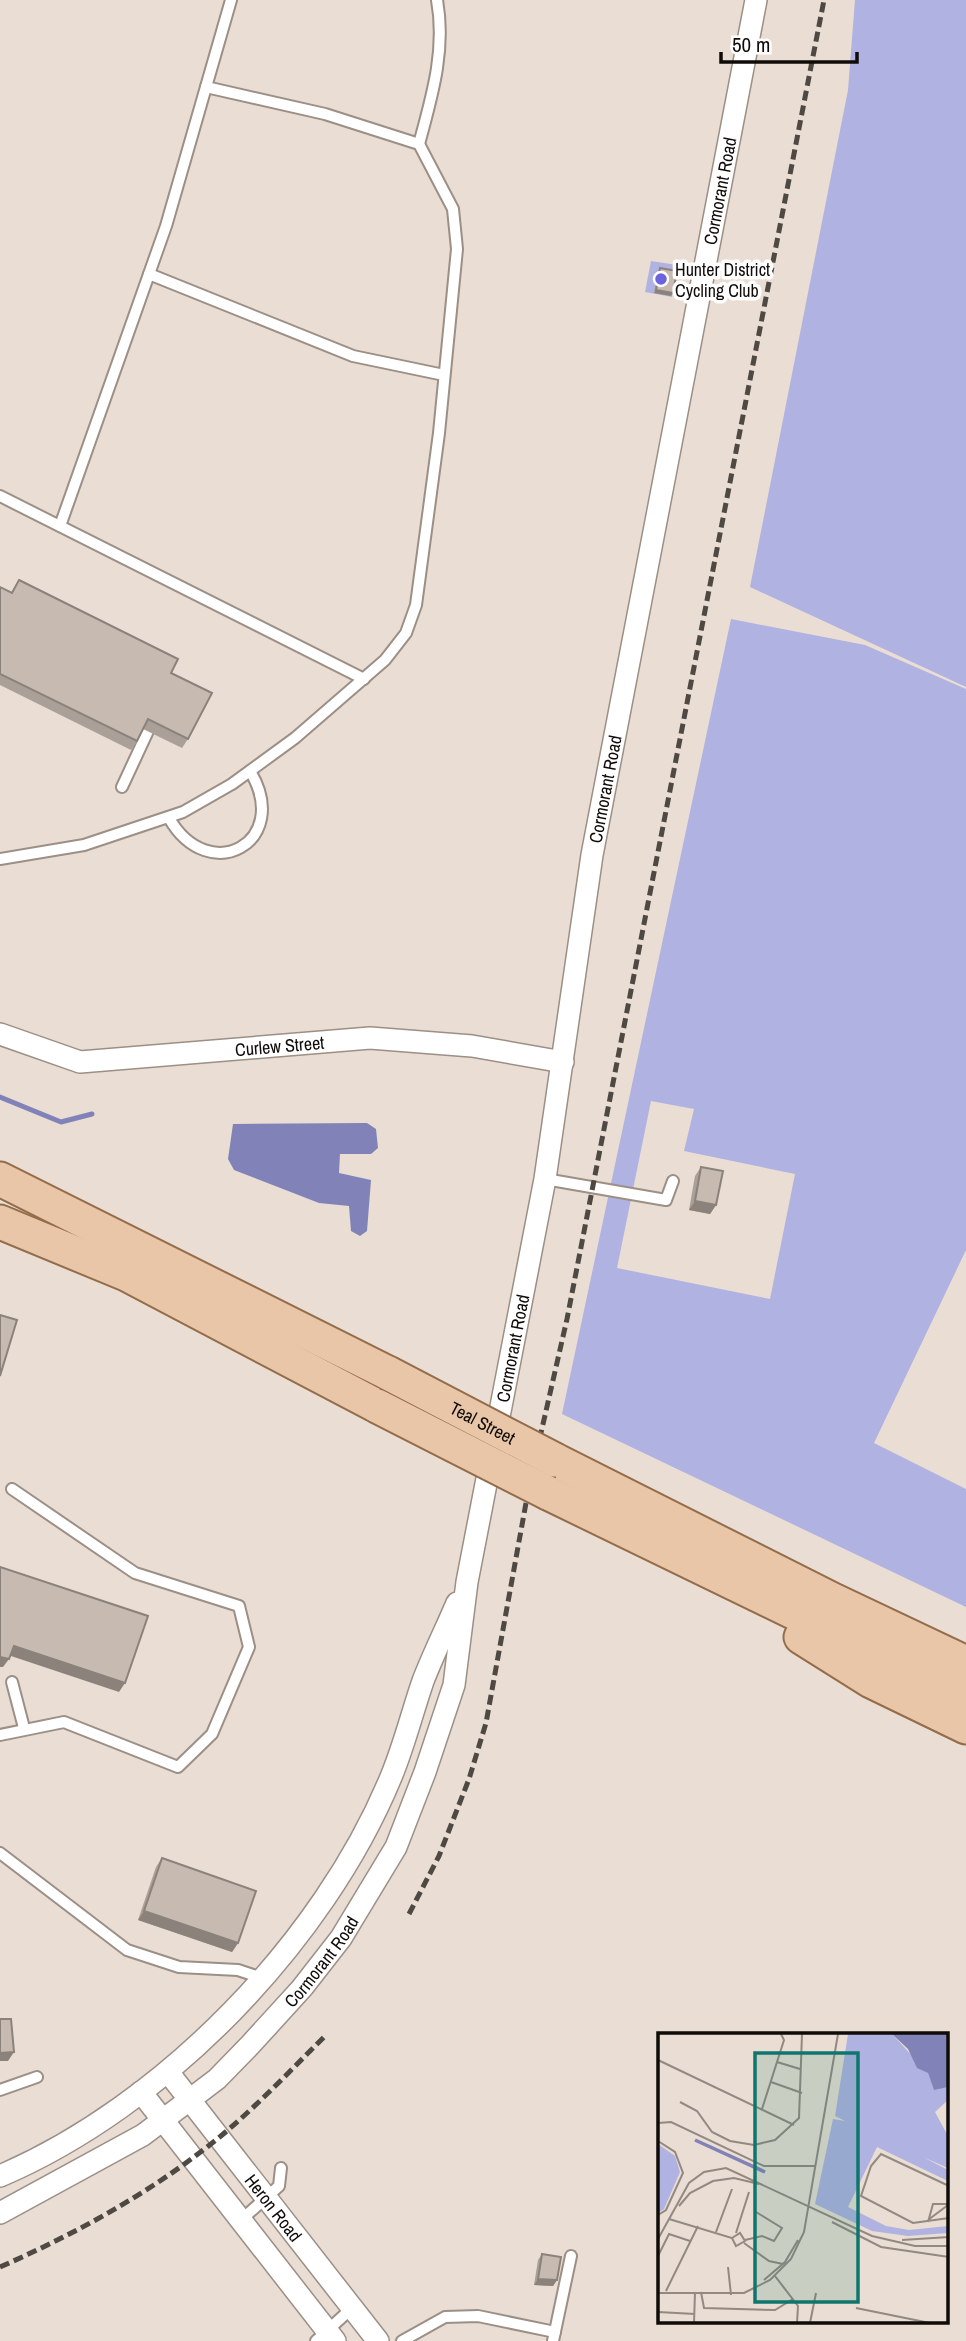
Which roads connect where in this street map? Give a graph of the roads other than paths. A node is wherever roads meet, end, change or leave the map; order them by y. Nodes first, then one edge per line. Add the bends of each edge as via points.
1 (231, 0) edge
2 (437, 0) edge
3 (756, 0) edge
4 (206, 87) junction
5 (419, 144) junction
6 (149, 274) junction
7 (444, 375) junction
8 (0, 496) edge
9 (60, 526) junction
10 (364, 679) junction
11 (148, 731) edge
12 (250, 771) junction
13 (122, 787) dead end
14 (169, 818) junction
15 (0, 859) edge
16 (0, 1034) edge
17 (563, 1062) junction
18 (0, 1179) edge
19 (545, 1179) junction
20 (673, 1181) dead end
21 (0, 1222) edge
22 (12, 1489) dead end
23 (663, 1550) junction
24 (467, 1582) junction
25 (835, 1601) junction
26 (966, 1651) edge
27 (966, 1662) edge
28 (12, 1682) dead end
29 (966, 1696) edge
30 (966, 1727) edge
31 (24, 1728) junction
32 (0, 1735) edge
33 (0, 1853) edge
34 (262, 1978) junction
35 (168, 2073) junction
36 (37, 2077) dead end
37 (0, 2090) edge
38 (141, 2092) junction
39 (189, 2100) junction
40 (162, 2120) junction
41 (281, 2168) dead end
42 (0, 2176) edge
43 (266, 2199) junction
44 (0, 2213) edge
45 (240, 2221) junction
46 (570, 2256) dead end
47 (352, 2308) junction
48 (554, 2336) edge
49 (326, 2338) edge
50 (378, 2341) edge
51 (402, 2341) edge

1 - 4 lane
2 - 5 lane via 439,67
3 - 17 street, Cormorant Road via 595,841
4 - 5 lane via 324,114
4 - 6 lane
5 - 7 lane via 453,209 457,249
6 - 7 lane via 353,356
6 - 9 lane
7 - 10 lane via 416,605 405,633
8 - 9 lane
9 - 10 lane
10 - 12 lane
11 - 13 lane
12 - 14 lane
12 - 14 lane via 260,788 264,813 257,835 236,850 219,855 192,847
14 - 15 lane via 84,845
16 - 17 street, Curlew Street via 80,1062 370,1038 472,1046
17 - 19 street, Cormorant Road
18 - 25 main road, Teal Street, bridge
19 - 20 lane via 666,1200
19 - 24 street, Cormorant Road
21 - 23 main road, Teal Street, bridge via 126,1273
22 - 31 lane via 135,1573 239,1606 249,1647 212,1734 178,1767 64,1722
23 - 29 main road, Teal Street
23 - 30 main road via 872,1681
24 - 34 street, Cormorant Road via 424,1678 385,1789 346,1864
24 - 39 street, Cormorant Road via 454,1685 396,1847 341,1938 302,1988 217,2079
25 - 26 main road
25 - 27 main road, Teal Street
28 - 31 lane
31 - 32 lane
33 - 34 lane via 127,1950 179,1967 238,1970
34 - 35 street, Cormorant Road
35 - 38 street, Cormorant Road
35 - 39 street, Heron Road
36 - 37 lane
38 - 40 street, Heron Road
38 - 42 street, Cormorant Road via 39,2160
39 - 40 street, Cormorant Road
39 - 43 street, Heron Road
40 - 44 street, Cormorant Road via 110,2155
40 - 45 street, Heron Road
41 - 43 lane via 279,2186
43 - 45 lane
43 - 47 street, Heron Road
45 - 49 street, Heron Road
46 - 48 lane
47 - 49 lane
47 - 50 street, Heron Road
48 - 51 lane via 478,2316 445,2317

